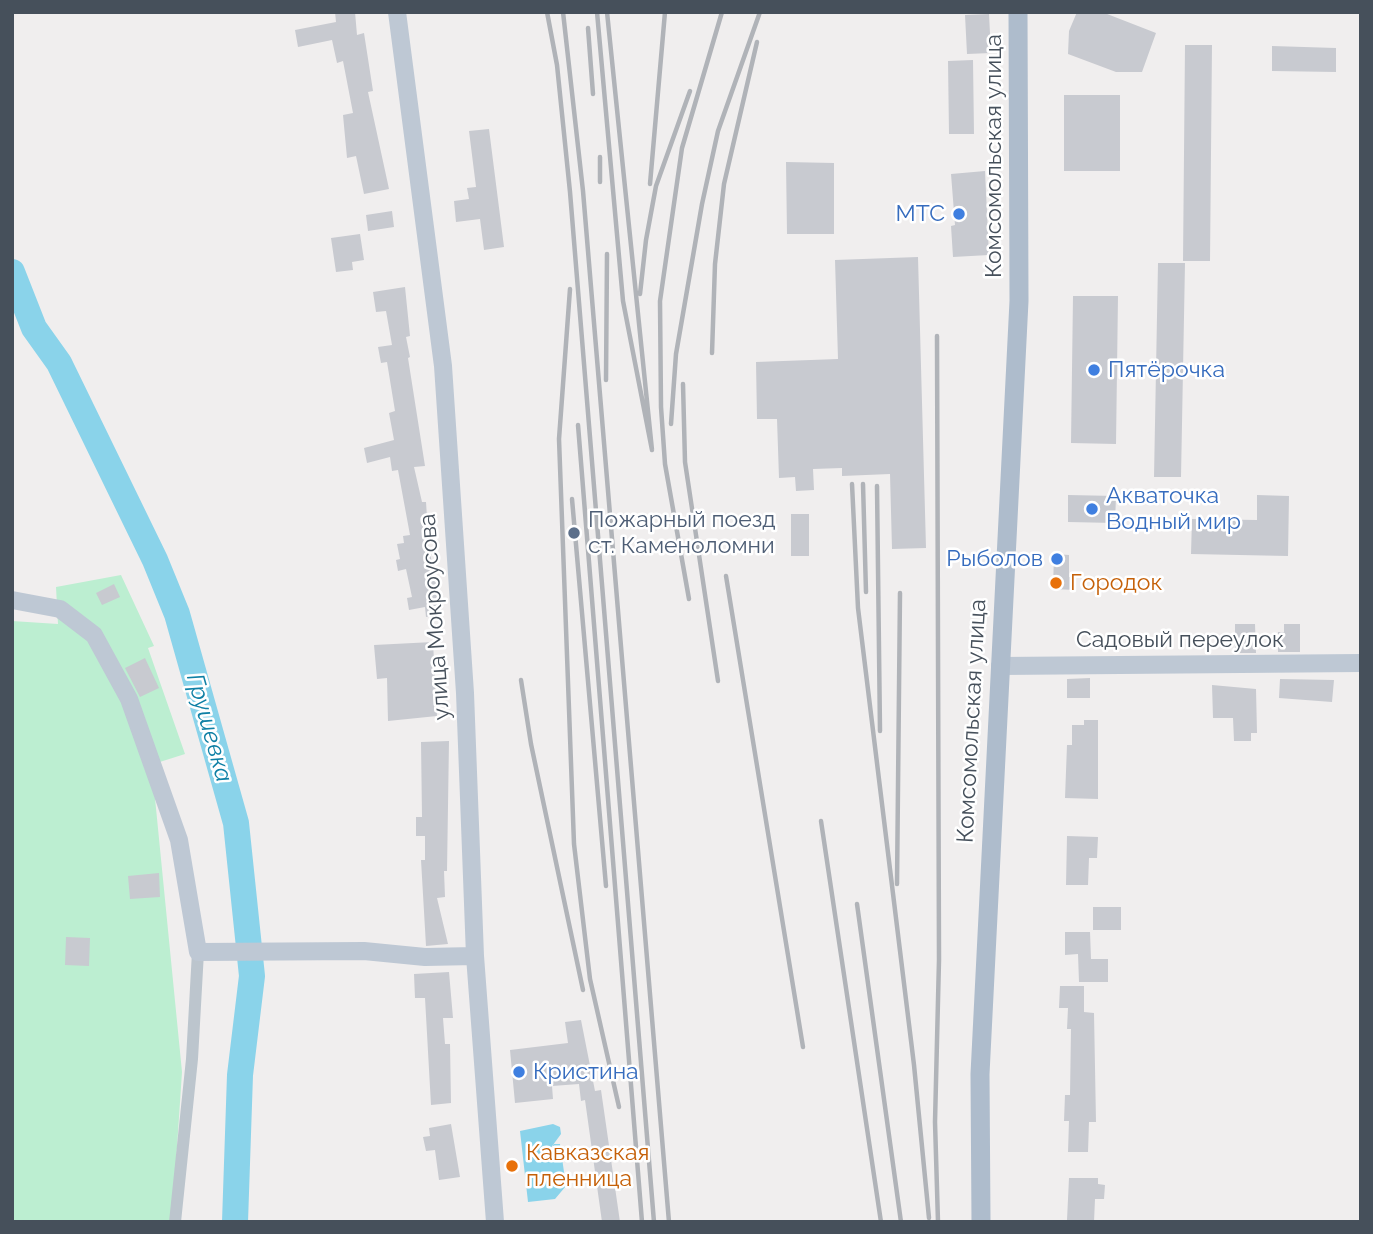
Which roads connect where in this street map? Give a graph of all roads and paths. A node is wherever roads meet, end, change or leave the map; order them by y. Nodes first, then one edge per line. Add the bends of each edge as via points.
1 (397, 12) edge
2 (1018, 12) edge
3 (12, 600) edge
4 (1361, 663) edge
5 (1000, 666) junction
6 (198, 953) junction
7 (475, 956) junction
8 (175, 1222) edge
9 (495, 1222) edge
10 (981, 1222) edge

1 - 7 street, улица Мокроусова via 443,366 465,693
2 - 5 main road, Комсомольская улица via 1019,301
3 - 6 street via 60,609 94,635 129,699 180,840
4 - 5 street, Садовый переулок
5 - 10 main road, Комсомольская улица via 980,1074
6 - 7 street
6 - 8 street
7 - 9 street, улица Мокроусова

